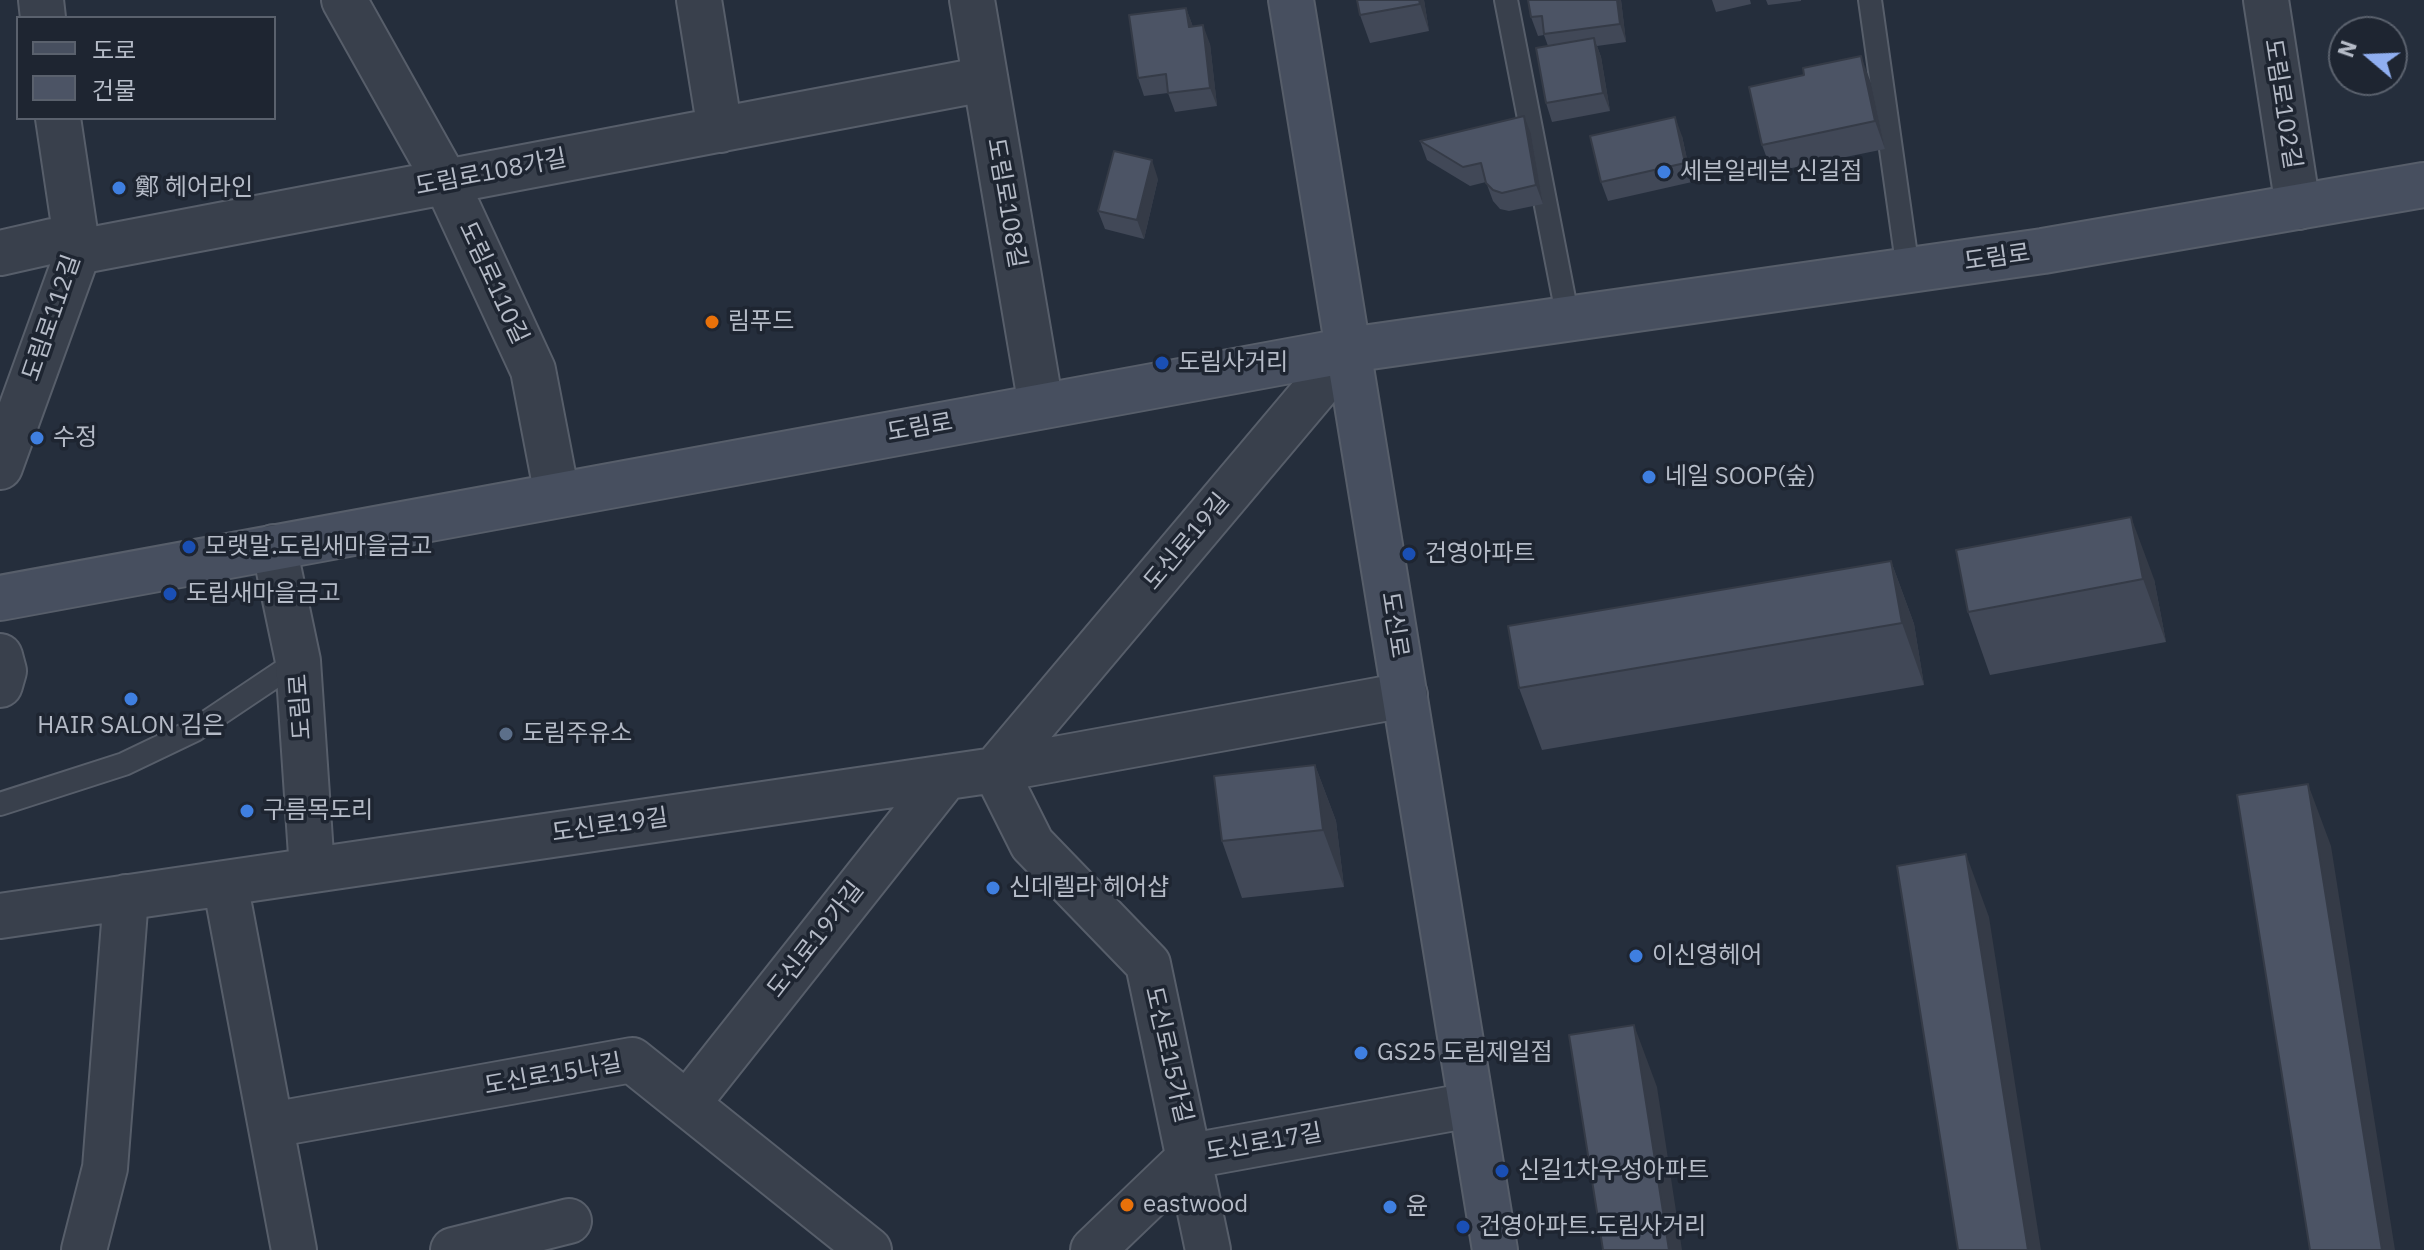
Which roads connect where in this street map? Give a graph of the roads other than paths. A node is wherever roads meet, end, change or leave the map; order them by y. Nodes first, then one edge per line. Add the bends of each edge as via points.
1 (344, 0) edge
2 (699, 0) edge
3 (972, 0) edge
4 (1291, 0) edge
5 (1506, 0) edge
6 (1870, 0) edge
7 (2266, 0) edge
8 (985, 79) junction
9 (58, 120) edge
10 (720, 130) junction
11 (446, 182) junction
12 (2424, 185) edge
13 (2298, 207) junction
14 (78, 252) junction
15 (0, 253) edge
16 (1908, 270) junction
17 (1568, 319) junction
18 (1349, 350) junction
19 (1041, 406) junction
20 (0, 467) edge
21 (557, 495) junction
22 (274, 547) junction
23 (0, 598) edge
24 (0, 656) edge
25 (298, 661) junction
26 (0, 685) edge
27 (1405, 695) junction
28 (995, 770) junction
29 (946, 777) junction
30 (0, 804) edge
31 (312, 870) junction
32 (225, 883) junction
33 (126, 897) junction
34 (0, 916) edge
35 (687, 1104) junction
36 (1471, 1105) junction
37 (271, 1125) junction
38 (1191, 1156) junction
39 (569, 1221) dead end
40 (84, 1250) edge
41 (294, 1250) edge
42 (453, 1250) edge
43 (869, 1250) edge
44 (1093, 1250) edge
45 (1208, 1250) edge
46 (1495, 1250) edge

1 - 11 street, 도림로110길
2 - 10 street
3 - 8 street, 도림로108길
4 - 18 main road, 도신로
5 - 17 lane
6 - 16 lane
7 - 13 street, 도림로102길
8 - 10 street, 도림로108가길
8 - 19 street, 도림로108길
9 - 14 street, 도림로112길
10 - 11 street, 도림로108가길
11 - 14 street, 도림로108가길
11 - 21 street, 도림로110길 via 533,370
12 - 13 main road, 도림로
13 - 16 main road, 도림로
14 - 15 street, 도림로108가길 via 53,241
14 - 20 street, 도림로112길
16 - 17 main road, 도림로
17 - 18 main road, 도림로
18 - 19 main road, 도림로
18 - 27 main road, 도신로
18 - 28 street, 도신로19길
19 - 21 main road, 도림로
21 - 22 main road, 도림로
22 - 23 main road, 도림로
22 - 25 street, 도림로
24 - 26 street
25 - 30 lane via 181,737 124,764
25 - 31 street, 도림로
27 - 28 street, 도신로19길
27 - 36 main road, 도신로
28 - 29 street, 도신로19길
28 - 38 street, 도신로15가길 via 1032,844 1148,964
29 - 31 street, 도신로19길
29 - 35 street, 도신로19가길
31 - 32 street, 도신로19길
32 - 33 street, 도신로19길
32 - 37 street
33 - 34 street, 도신로19길
33 - 40 street via 105,1168
35 - 37 street, 도신로15나길 via 632,1060
35 - 43 street, 도신로15나길
36 - 38 street, 도신로17길
36 - 46 main road, 도신로
37 - 41 street
38 - 44 street, 도신로17길
38 - 45 street, 도신로15가길
39 - 42 street

